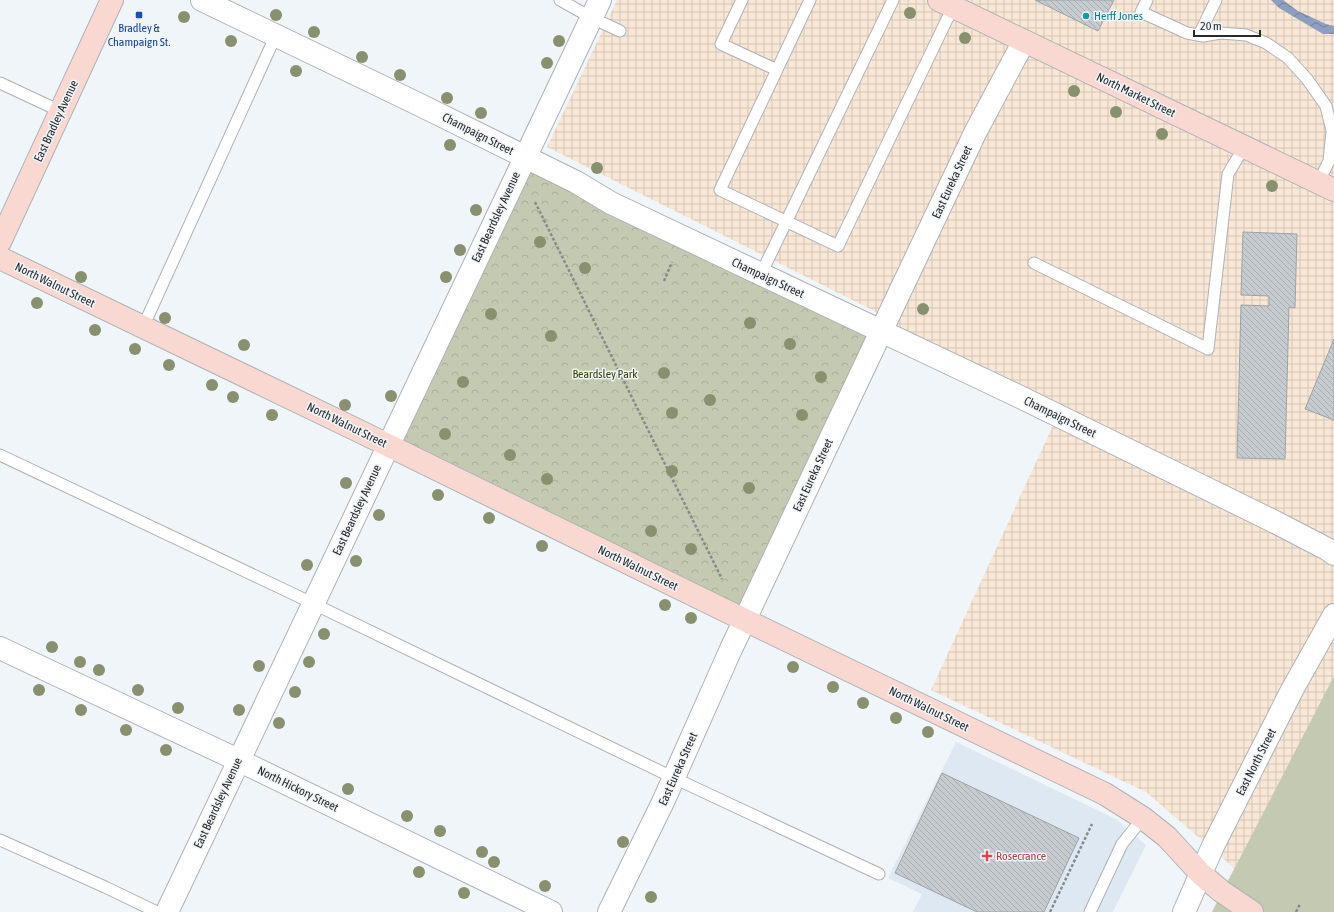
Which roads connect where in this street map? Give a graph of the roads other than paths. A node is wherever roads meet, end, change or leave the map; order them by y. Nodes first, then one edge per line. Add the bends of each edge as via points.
1 (112, 0) edge
2 (202, 0) edge
3 (560, 0) edge
4 (742, 0) edge
5 (810, 0) edge
6 (893, 0) edge
7 (1147, 0) edge
8 (1216, 0) edge
9 (946, 3) edge
10 (596, 9) edge
11 (620, 31) dead end
12 (276, 35) junction
13 (1199, 35) junction
14 (1024, 41) junction
15 (777, 70) junction
16 (0, 83) edge
17 (60, 111) junction
18 (1244, 147) junction
19 (525, 157) junction
20 (1326, 187) edge
21 (786, 221) junction
22 (0, 242) edge
23 (0, 258) edge
24 (1034, 263) dead end
25 (761, 274) junction
26 (143, 327) junction
27 (881, 331) junction
28 (388, 445) junction
29 (0, 455) edge
30 (1334, 554) edge
31 (313, 603) junction
32 (1334, 615) edge
33 (744, 620) junction
34 (0, 648) edge
35 (238, 760) junction
36 (674, 778) junction
37 (1143, 818) junction
38 (0, 840) edge
39 (880, 874) dead end
40 (1201, 874) junction
41 (158, 912) edge
42 (167, 912) edge
43 (551, 912) edge
44 (609, 912) edge
45 (1090, 912) edge
46 (1184, 912) edge
47 (1252, 912) edge

1 - 17 street, East Bradley Avenue
2 - 12 street, Champaign Street
3 - 10 lane
4 - 15 lane via 721,44
5 - 15 lane
6 - 21 lane
7 - 13 lane via 1141,12 1187,33
8 - 13 lane
9 - 14 street, North Market Street
9 - 21 lane via 838,246
10 - 11 lane
10 - 19 street, East Beardsley Avenue
12 - 19 street, Champaign Street
12 - 26 lane
13 - 20 lane via 1246,35 1266,43 1288,58 1307,79 1326,106 1332,131
14 - 18 street, North Market Street
14 - 27 street, East Eureka Street via 975,133
15 - 21 lane via 720,190
16 - 17 lane
17 - 22 street, East Bradley Avenue
18 - 20 street, North Market Street
18 - 24 lane via 1228,174 1208,349
19 - 25 street, Champaign Street via 576,182 611,203
19 - 28 street, East Beardsley Avenue
21 - 25 lane
23 - 26 street, North Walnut Street
25 - 27 street, Champaign Street
26 - 28 street, North Walnut Street
27 - 30 street, Champaign Street via 1276,522
27 - 33 street, East Eureka Street
28 - 31 street, East Beardsley Avenue
28 - 33 street, North Walnut Street
29 - 31 lane
31 - 35 street, East Beardsley Avenue
31 - 36 lane
32 - 40 street, East North Street via 1292,690
33 - 36 street, East Eureka Street
33 - 37 street, North Walnut Street via 1105,794
34 - 35 street, North Hickory Street
35 - 42 street, East Beardsley Avenue
35 - 43 street, North Hickory Street
36 - 39 lane
36 - 44 street, East Eureka Street
37 - 40 street, North Walnut Street via 1166,837
37 - 45 lane via 1122,844
38 - 41 lane
40 - 46 street, East North Street
40 - 47 street, North Walnut Street via 1227,896

